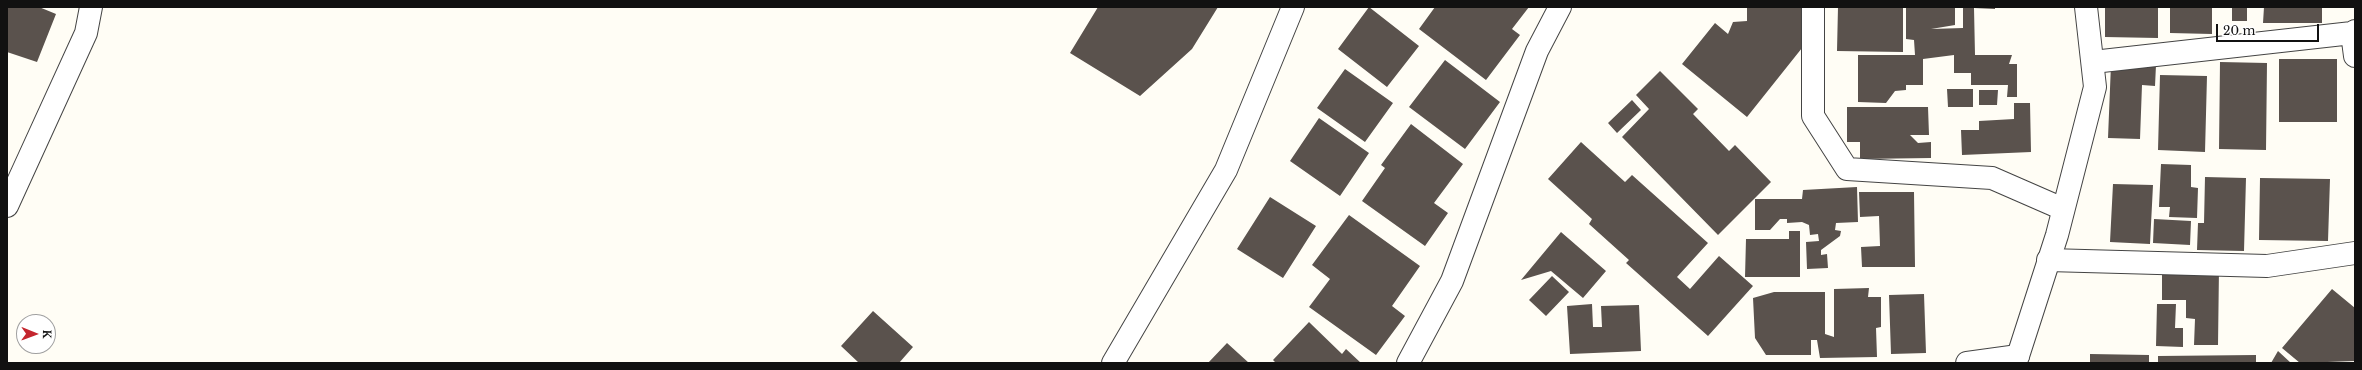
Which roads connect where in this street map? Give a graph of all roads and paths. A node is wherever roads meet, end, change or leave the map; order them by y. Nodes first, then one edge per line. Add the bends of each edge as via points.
1 (91, 7) edge
2 (1293, 7) edge
3 (1560, 7) edge
4 (1813, 7) edge
5 (2086, 7) edge
6 (2354, 32) edge
7 (2355, 56) edge
8 (2093, 62) junction
9 (7, 206) edge
10 (2063, 209) junction
11 (2355, 254) edge
12 (2048, 260) junction
13 (2014, 360) edge
14 (1113, 363) edge
15 (1408, 363) edge
16 (1967, 363) edge

1 - 9 street via 86,33
2 - 14 street via 1226,170
3 - 15 street via 1536,51 1452,281
4 - 10 street via 1813,116 1847,168 1992,178
5 - 8 street
6 - 7 street
6 - 8 street
8 - 10 street via 2095,87
10 - 12 street
11 - 12 street via 2267,266
12 - 13 street
13 - 16 street

